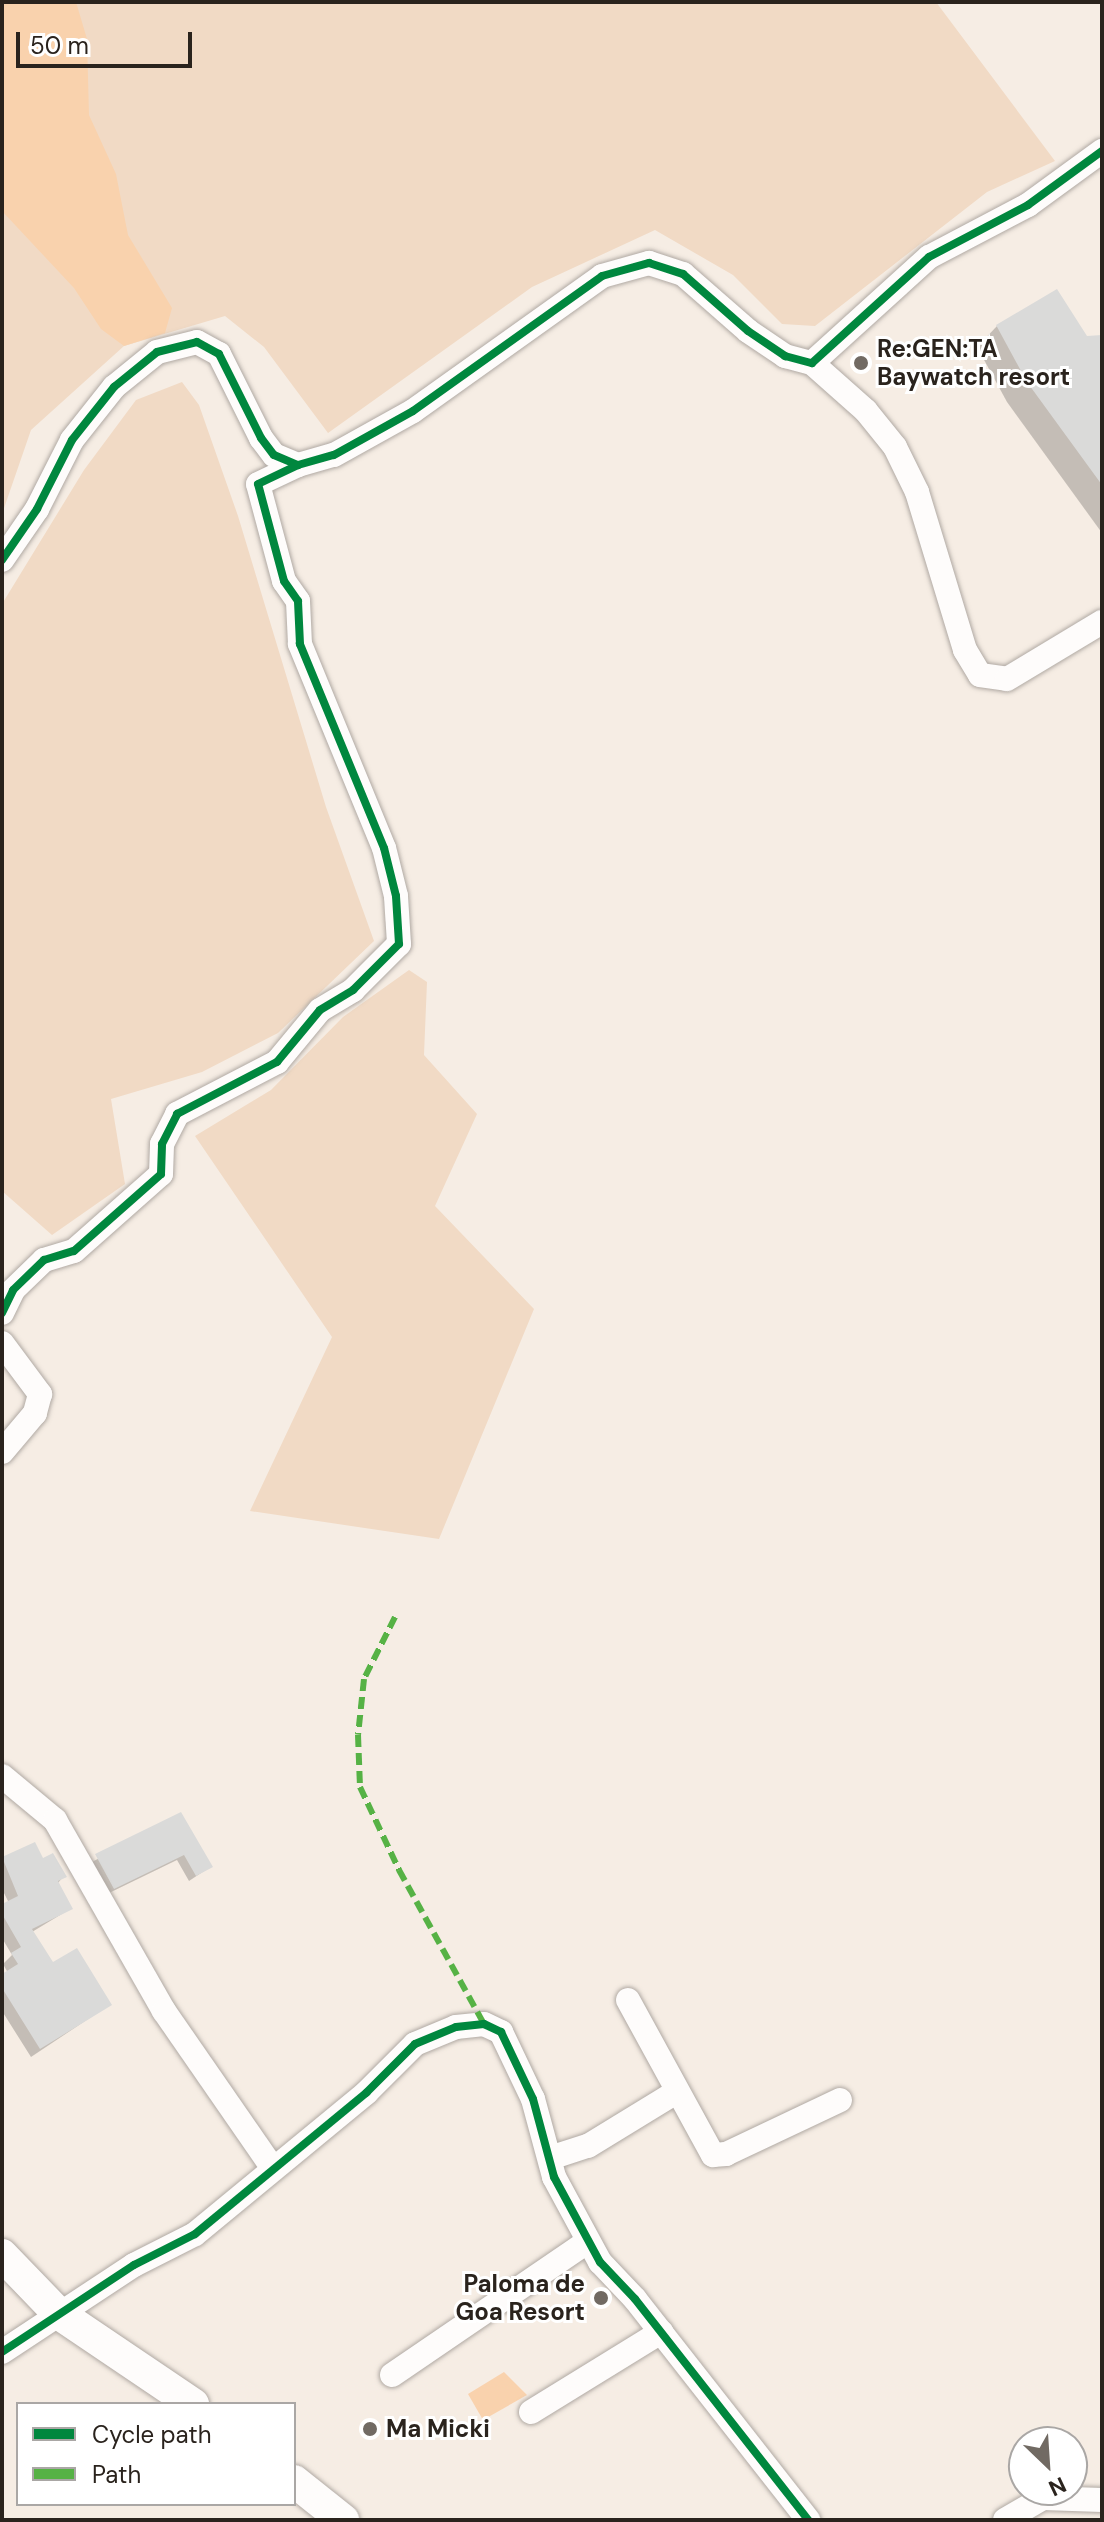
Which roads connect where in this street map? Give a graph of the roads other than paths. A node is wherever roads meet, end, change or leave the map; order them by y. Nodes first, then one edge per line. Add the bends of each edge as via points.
1 (1102, 151) edge
2 (812, 363) junction
3 (298, 465) junction
4 (2, 560) edge
5 (1102, 622) edge
6 (2, 1313) edge
7 (2, 1343) edge
8 (2, 1452) edge
9 (2, 1776) edge
10 (628, 2000) dead end
11 (676, 2092) junction
12 (840, 2100) dead end
13 (550, 2158) junction
14 (272, 2167) junction
15 (587, 2242) junction
16 (2, 2255) edge
17 (58, 2313) junction
18 (661, 2332) junction
19 (2, 2352) edge
20 (392, 2375) dead end
21 (190, 2402) edge
22 (531, 2412) dead end
23 (296, 2483) edge
24 (1102, 2500) edge
25 (343, 2520) edge
26 (808, 2520) edge
27 (1005, 2520) edge

1 - 2 street via 1028,205 929,257
2 - 3 street via 785,356 748,331 683,274 649,263 602,276 413,411 334,455
2 - 5 street via 866,411 895,447 917,492 965,650 980,675 1007,679
3 - 4 street via 274,455 261,438 219,354 197,342 157,352 114,387 72,440 37,509
3 - 6 street via 258,484 284,581 298,601 300,644 384,848 396,896 399,944 353,990 320,1010 277,1062 177,1114 162,1144 161,1174 74,1251 44,1260 13,1290
7 - 8 street via 40,1394 35,1413
9 - 14 street via 55,1820 164,2011
10 - 11 street
11 - 12 street via 713,2155 726,2154
11 - 13 street via 588,2146
13 - 14 street via 533,2099 501,2032 484,2024 456,2027 415,2044 366,2093
13 - 15 street
14 - 17 street via 195,2234
15 - 18 street
15 - 20 street
16 - 17 street
17 - 19 street
17 - 21 street
18 - 22 street
18 - 26 street
23 - 25 street
24 - 27 street via 1043,2498

